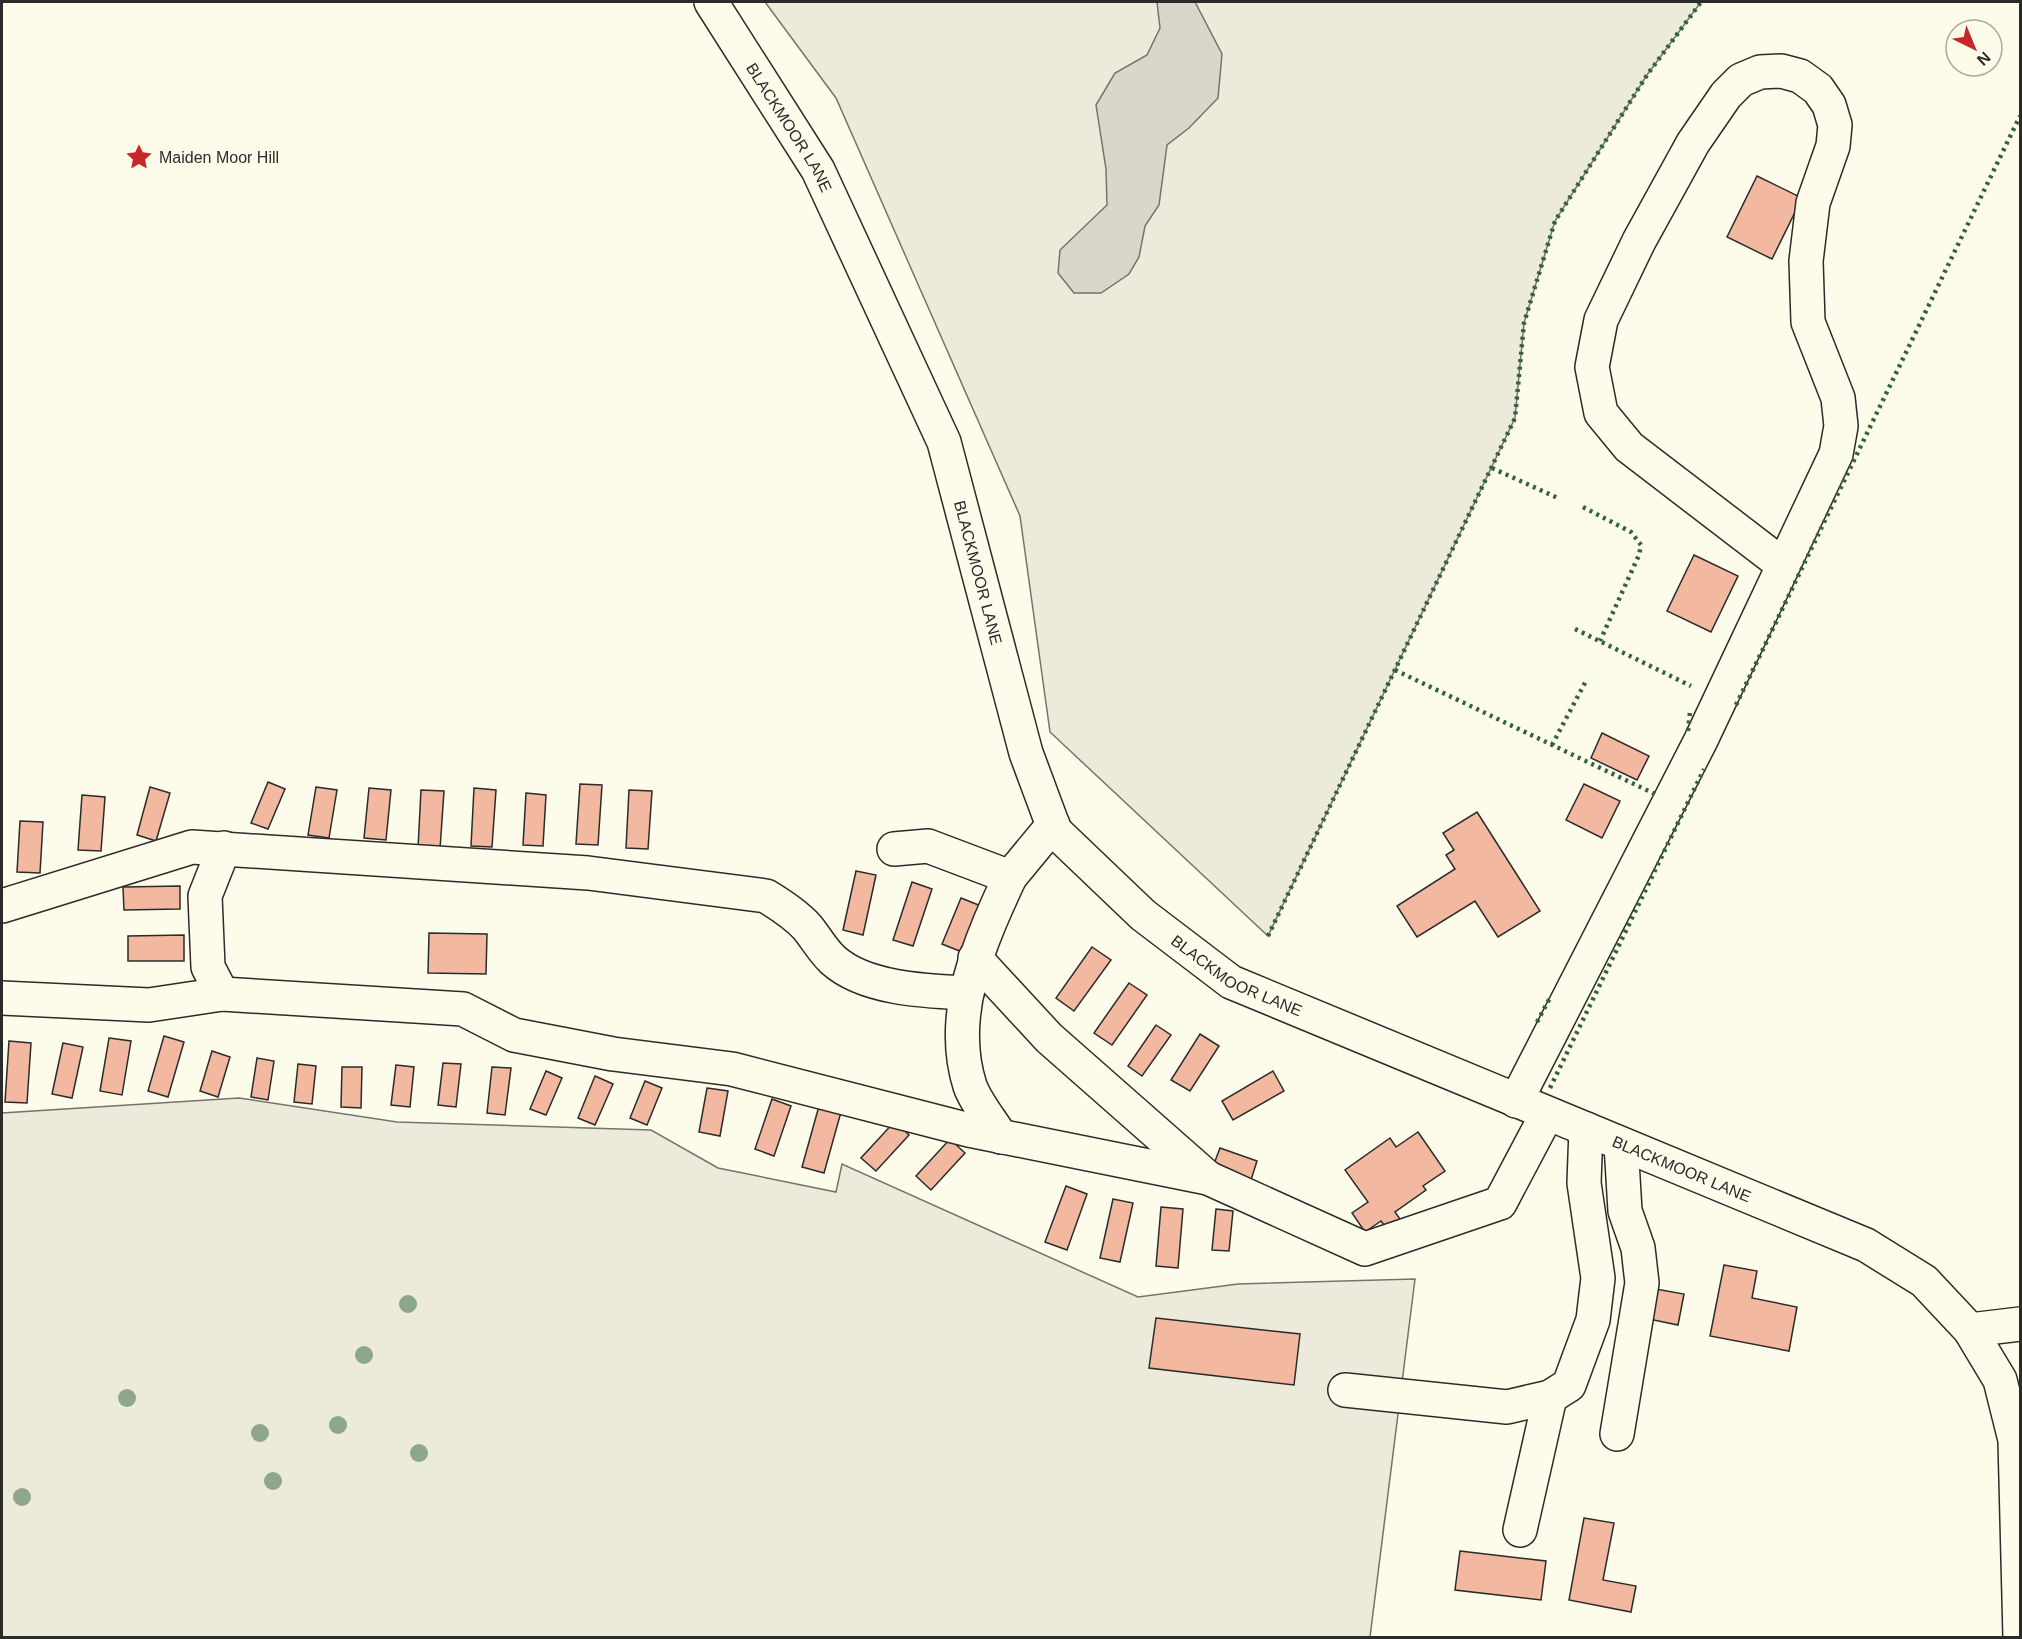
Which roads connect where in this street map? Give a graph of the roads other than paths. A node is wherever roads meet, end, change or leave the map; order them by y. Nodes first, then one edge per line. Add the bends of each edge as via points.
1 (711, 2) edge
2 (1783, 565) junction
3 (1053, 825) junction
4 (224, 848) junction
5 (894, 849) dead end
6 (1010, 878) junction
7 (2, 906) edge
8 (975, 958) junction
9 (967, 993) junction
10 (222, 994) junction
11 (2, 998) edge
12 (1516, 1101) junction
13 (1547, 1114) junction
14 (1586, 1130) junction
15 (1001, 1137) junction
16 (1621, 1144) junction
17 (1208, 1178) junction
18 (2020, 1324) edge
19 (1970, 1330) junction
20 (1345, 1390) dead end
21 (1550, 1397) junction
22 (1617, 1434) dead end
23 (1520, 1530) dead end
24 (2020, 1638) edge

1 - 3 street, BLACKMOOR LANE via 818,170 944,442 1026,753
2 - 2 street via 1836,454 1841,426 1838,398 1808,321 1806,261 1813,203 1833,146 1835,125 1818,88 1800,76 1781,71 1760,72 1741,81 1726,94 1693,143 1601,320 1592,367 1601,414 1629,447
2 - 12 street via 1701,740
3 - 6 street
3 - 12 street, BLACKMOOR LANE via 1143,915 1231,982
4 - 7 street via 192,848
4 - 9 street via 588,873 766,896 786,908 833,960 850,972 923,991
4 - 10 street via 205,896 208,967
5 - 6 street via 928,846
6 - 8 street
8 - 9 street
8 - 17 street via 1049,1038
9 - 15 street via 962,1031 970,1087
10 - 11 street via 149,1005
10 - 15 street via 462,1009 514,1035 613,1054 732,1069
12 - 13 street, BLACKMOOR LANE
13 - 14 street, BLACKMOOR LANE
13 - 17 street via 1500,1203 1365,1249
14 - 16 street, BLACKMOOR LANE
14 - 21 street via 1584,1182 1598,1278 1593,1320 1569,1385
15 - 17 street
16 - 19 street, BLACKMOOR LANE via 1866,1245 1924,1281
16 - 22 street via 1625,1211 1638,1248 1642,1283
18 - 19 street
19 - 24 street, BLACKMOOR LANE via 2000,1380 2015,1440
20 - 21 street via 1507,1407
21 - 23 street

